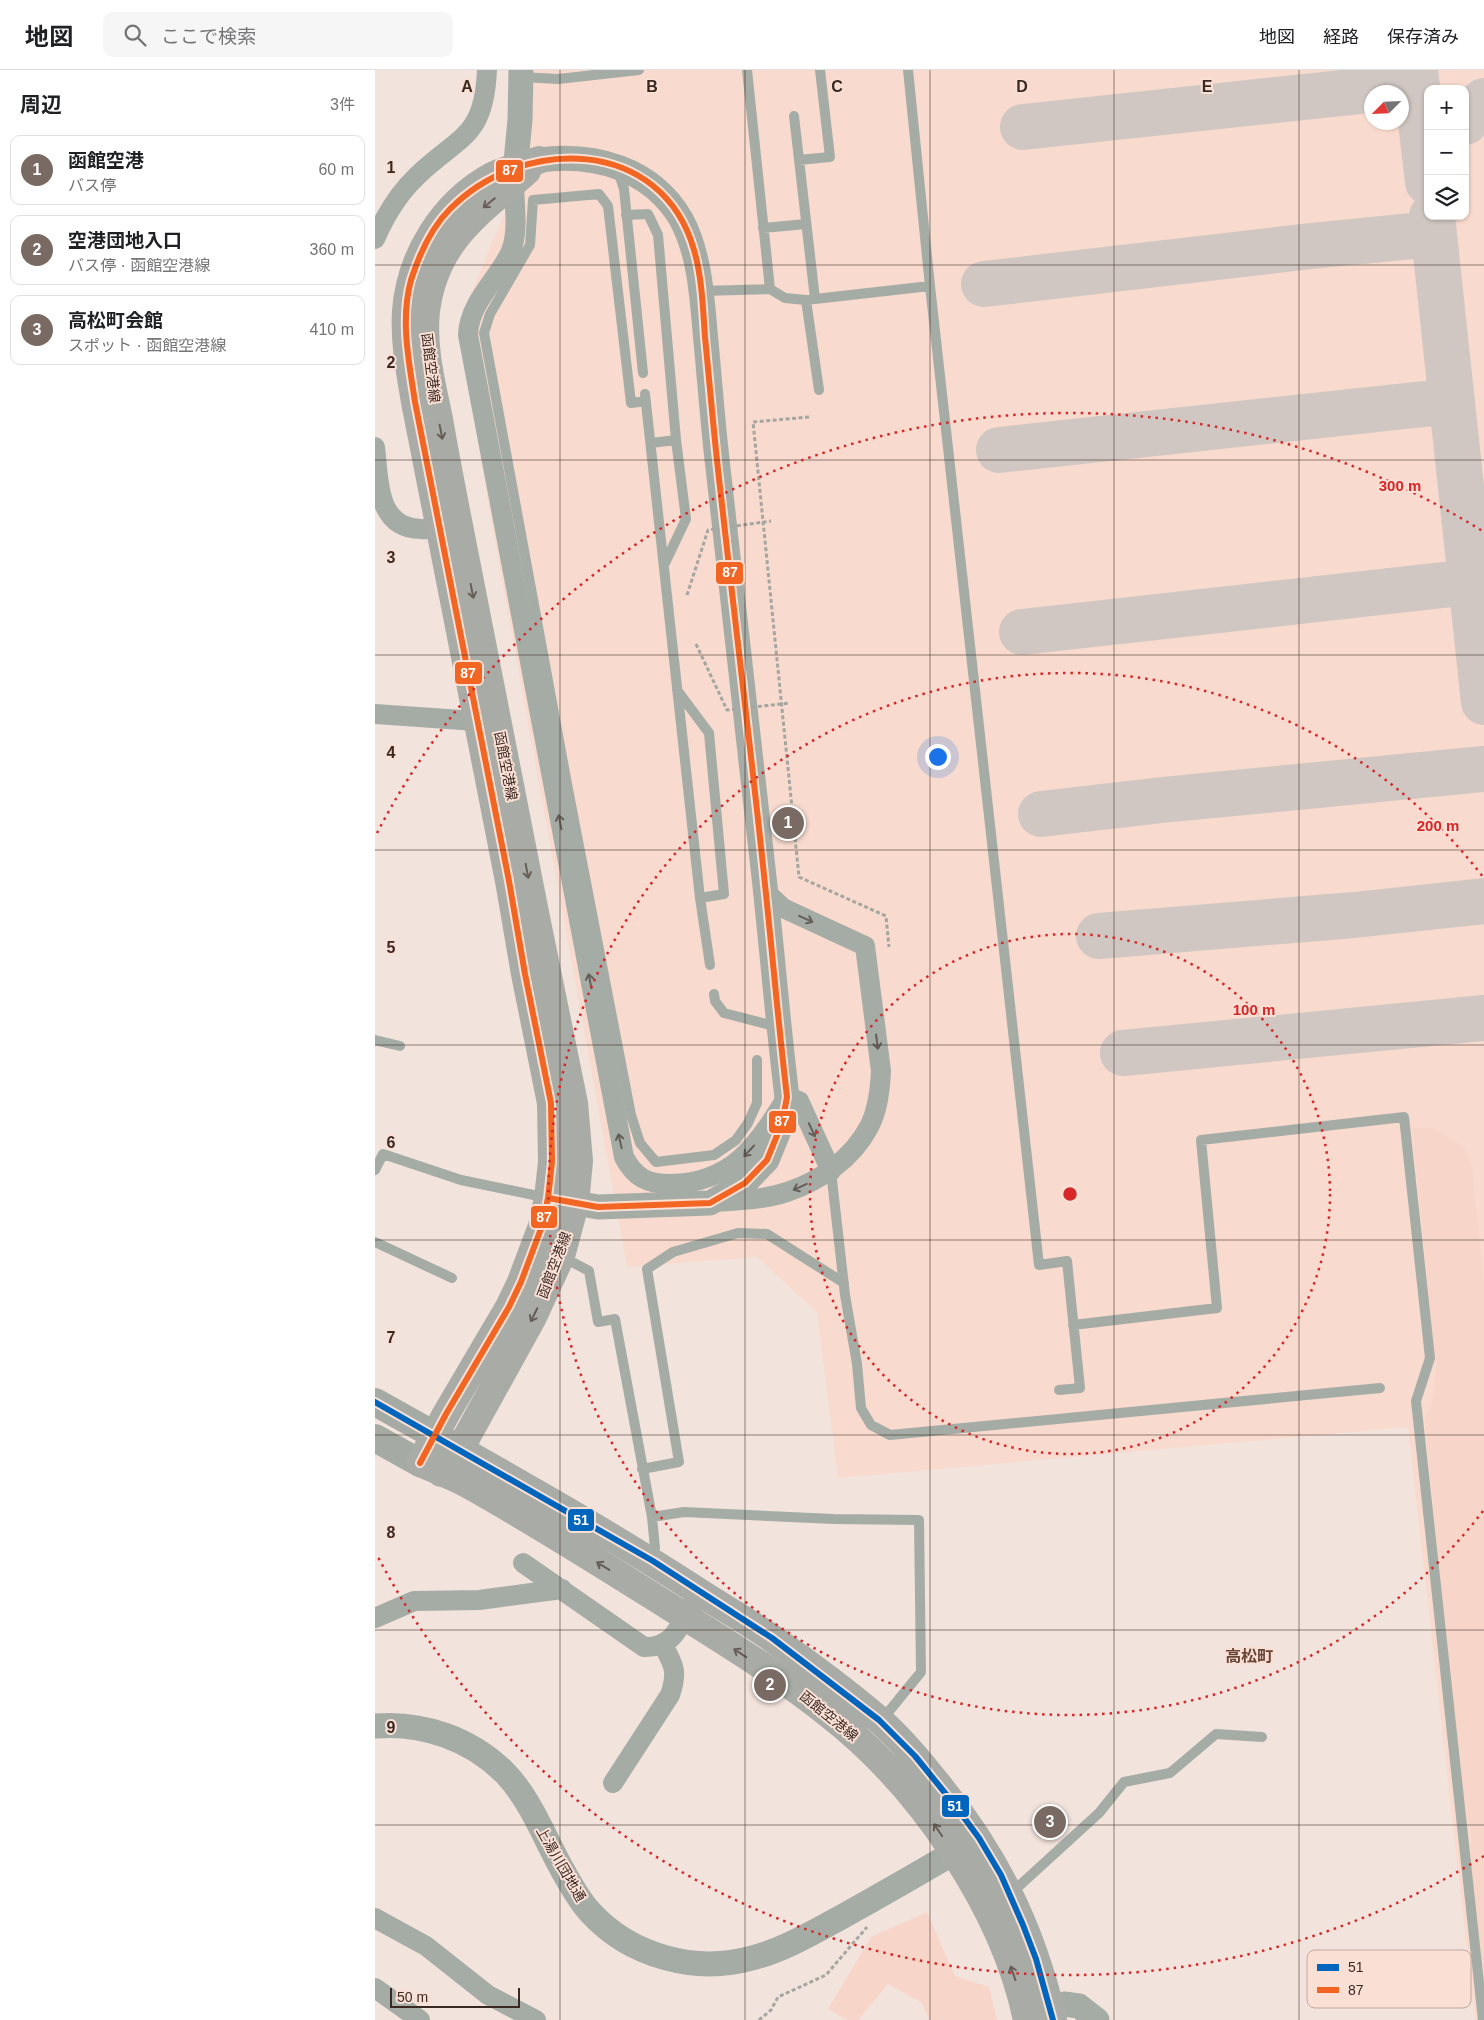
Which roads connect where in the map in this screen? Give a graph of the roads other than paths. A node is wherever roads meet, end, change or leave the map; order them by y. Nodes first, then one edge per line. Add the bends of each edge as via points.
1 (487, 70) edge
2 (639, 70) edge
3 (747, 70) edge
4 (820, 70) edge
5 (908, 70) edge
6 (521, 74) edge
7 (794, 116) dead end
8 (799, 160) junction
9 (617, 165) junction
10 (523, 170) junction
11 (626, 215) junction
12 (806, 224) junction
13 (763, 228) junction
14 (375, 239) edge
15 (930, 286) junction
16 (769, 289) junction
17 (701, 291) junction
18 (810, 299) junction
19 (643, 373) dead end
20 (819, 390) dead end
21 (676, 440) junction
22 (651, 443) junction
23 (375, 446) edge
24 (449, 526) junction
25 (664, 564) junction
26 (677, 689) junction
27 (375, 714) edge
28 (476, 721) junction
29 (765, 892) junction
30 (700, 898) junction
31 (710, 965) dead end
32 (714, 994) dead end
33 (778, 1027) junction
34 (375, 1040) edge
35 (400, 1046) dead end
36 (757, 1060) dead end
37 (787, 1097) junction
38 (375, 1170) edge
39 (831, 1171) junction
40 (548, 1198) junction
41 (710, 1202) junction
42 (575, 1204) junction
43 (375, 1242) edge
44 (574, 1263) dead end
45 (452, 1278) dead end
46 (844, 1283) junction
47 (1073, 1325) junction
48 (1380, 1388) dead end
49 (1059, 1390) dead end
50 (375, 1402) edge
51 (434, 1435) junction
52 (375, 1438) edge
53 (460, 1449) junction
54 (431, 1468) junction
55 (642, 1469) junction
56 (652, 1517) junction
57 (523, 1562) dead end
58 (645, 1574) junction
59 (562, 1589) junction
60 (699, 1592) junction
61 (685, 1616) junction
62 (375, 1618) edge
63 (663, 1645) junction
64 (889, 1710) dead end
65 (375, 1726) edge
66 (1262, 1737) dead end
67 (613, 1783) dead end
68 (979, 1838) junction
69 (954, 1853) junction
70 (1019, 1886) dead end
71 (375, 1918) edge
72 (375, 1988) edge
73 (1059, 2012) edge
74 (420, 2020) edge
75 (536, 2020) edge
76 (1027, 2020) edge
77 (1097, 2020) edge
78 (1483, 2020) edge

1 - 14 street via 484,102 474,126 417,176 383,221
2 - 6 lane via 558,79
3 - 13 lane
4 - 8 lane via 830,157
5 - 15 lane
6 - 10 street
7 - 8 lane
8 - 12 lane
9 - 10 street via 560,157
9 - 11 lane
9 - 17 street via 649,183 680,218 694,249
10 - 24 main road, 函館空港線 via 465,224 446,251 435,276 427,311 427,346
37 -> 10 street via 757,1142 736,1164 704,1180 678,1184 648,1182 639,1178 624,1158 468,335 473,311 511,251
11 - 19 lane
11 - 21 lane via 648,214 658,235
12 - 13 lane
12 - 18 lane
13 - 16 lane
15 - 18 lane
15 - 47 lane via 1039,1265 1067,1261
16 - 17 lane
16 - 18 lane via 785,298
17 - 29 street
18 - 20 lane
21 - 22 lane
21 - 25 lane via 686,519
22 - 25 lane
22 - 36 lane via 646,398 631,403 608,206 599,194 533,200 530,245 490,314 484,332 631,1115 640,1143 656,1162 714,1154 736,1140 757,1103
23 - 24 street via 383,502 395,522 421,530
24 - 28 main road, 函館空港線
24 -> 42 main road, 函館空港線 via 574,1103 579,1161
25 - 26 lane
26 - 30 lane
26 - 30 lane via 709,733 724,894
27 - 28 street
28 - 40 main road, 函館空港線 via 551,1103 552,1162
29 - 33 street
29 -> 39 street via 783,908 865,946 881,1071 880,1089 869,1127
30 - 31 lane
32 - 33 lane via 723,1013
33 - 37 street
34 - 35 lane
37 -> 39 street via 799,1101
37 - 41 street via 782,1123 767,1160 745,1183
38 - 40 lane via 383,1154 461,1180
39 -> 41 street via 786,1192
39 - 46 lane
40 - 42 street
40 - 51 main road, 函館空港線 via 533,1252 509,1307
41 - 42 street via 626,1208
42 -> 53 main road, 函館空港線 via 561,1256 533,1317
43 - 45 lane
44 - 55 lane via 589,1271 598,1322 615,1319
46 - 48 lane via 861,1408 871,1425 890,1435
46 - 55 lane via 767,1234 737,1233 673,1252 647,1269 679,1462
47 - 49 lane via 1080,1388
47 - 78 lane via 1217,1308 1201,1140 1404,1117 1430,1358 1416,1401
50 - 51 main road
51 - 53 main road, 函館空港線
51 - 54 main road, 函館空港線
52 - 54 main road
53 - 54 main road, 函館空港線
53 - 58 main road, 函館空港線
58 -> 54 main road, 函館空港線
55 - 56 lane
56 - 58 lane via 655,1548
56 - 64 lane via 684,1512 919,1520 921,1672
57 - 59 street
58 - 60 main road, 函館空港線
58 - 61 main road, 函館空港線
59 - 62 street via 479,1600 414,1601
59 - 63 street via 644,1647
60 - 61 street
60 - 68 main road, 函館空港線 via 772,1638 879,1720 915,1756
61 - 63 street
69 -> 61 main road, 函館空港線 via 903,1785 833,1717
63 - 67 street via 674,1666 675,1680 670,1695
65 - 69 street, 上湯川団地通 via 409,1725 429,1729 463,1743 491,1760 518,1790 589,1911 618,1935 664,1958 716,1964 768,1954
66 - 70 lane via 1216,1734 1170,1773 1124,1782 1099,1813
68 - 69 street, 上湯川団地通
68 - 73 main road, 函館空港線 via 1001,1875
76 -> 69 main road, 函館空港線 via 995,1928
71 - 75 street via 426,1946 488,1995
72 - 74 street
73 - 77 street via 1079,2006

